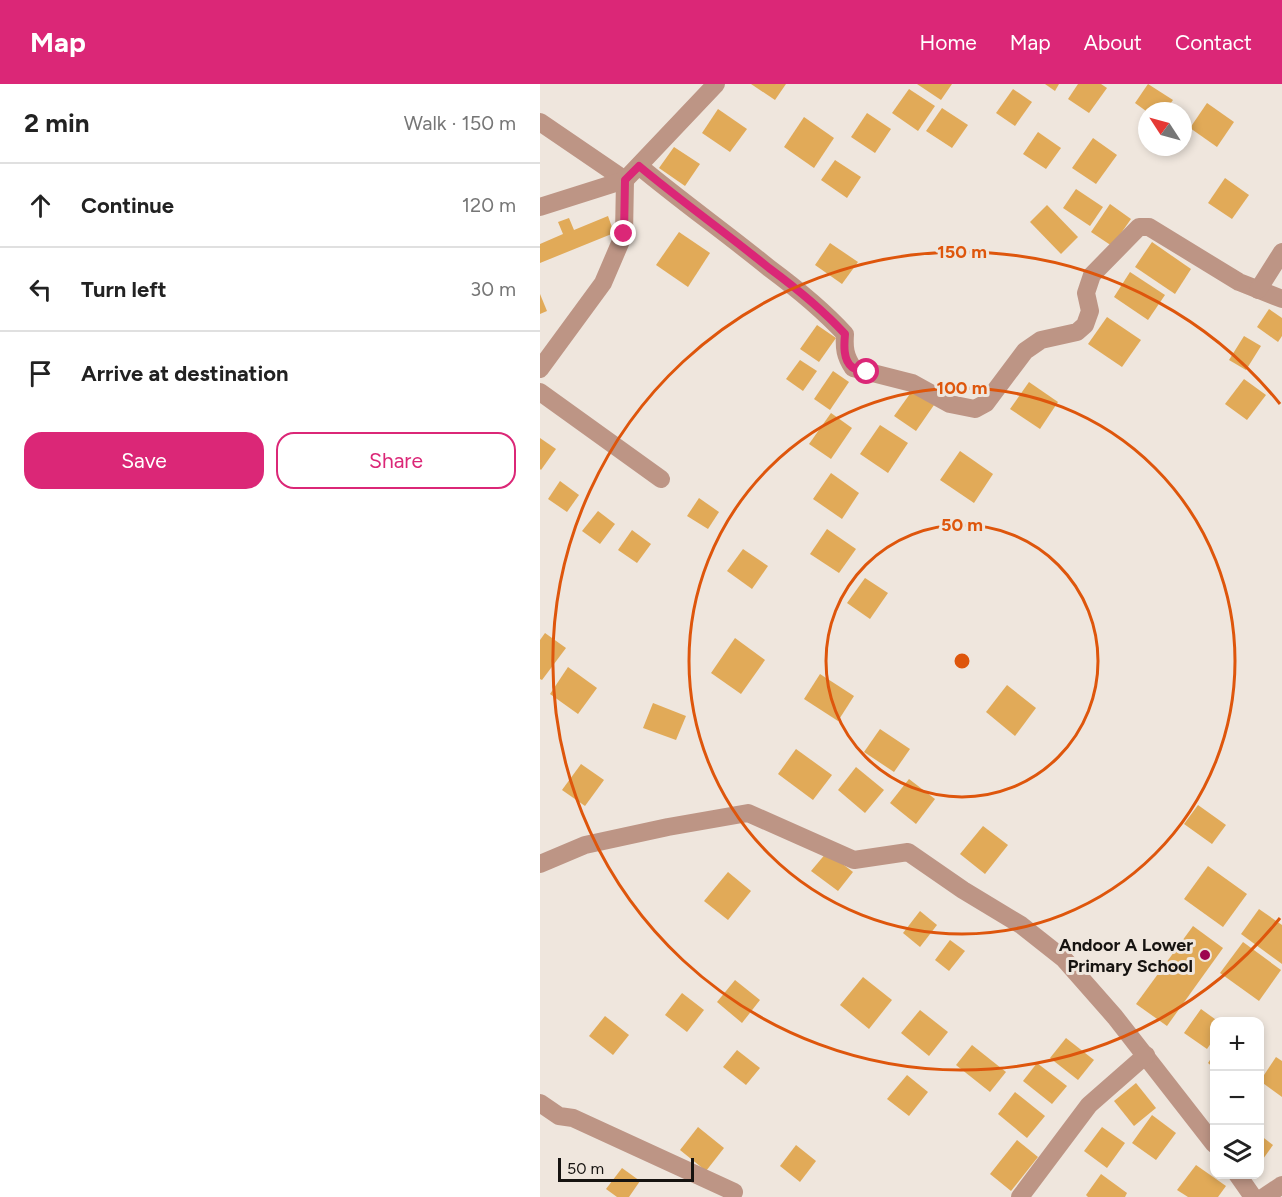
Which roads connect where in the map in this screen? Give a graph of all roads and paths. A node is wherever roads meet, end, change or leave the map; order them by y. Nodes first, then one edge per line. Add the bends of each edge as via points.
1 (715, 85) edge
2 (540, 122) edge
3 (639, 166) junction
4 (625, 180) junction
5 (540, 207) edge
6 (1282, 252) edge
7 (1258, 290) junction
8 (1282, 299) edge
9 (540, 369) edge
10 (540, 392) edge
11 (661, 479) dead end
12 (540, 864) edge
13 (1146, 1055) junction
14 (540, 1103) edge
15 (1210, 1138) edge
16 (1240, 1179) edge
17 (1282, 1185) edge
18 (734, 1192) dead end
19 (1020, 1197) edge
20 (1253, 1197) edge
21 (1264, 1197) edge

1 - 3 street
2 - 4 street
3 - 4 street
3 - 7 street via 818,306 845,334 846,358 853,368 912,383 950,404 975,409 986,403 1025,351 1041,340 1077,332 1090,311 1086,293 1092,275 1139,227 1149,227
4 - 5 street
4 - 9 street via 624,234 603,283
6 - 7 street
7 - 8 street
10 - 11 street
12 - 13 street via 585,845 748,813 854,860 908,852 1021,925 1064,958
13 - 15 street
13 - 19 street via 1089,1105
14 - 18 street via 559,1116 573,1118
16 - 20 street
17 - 21 street

